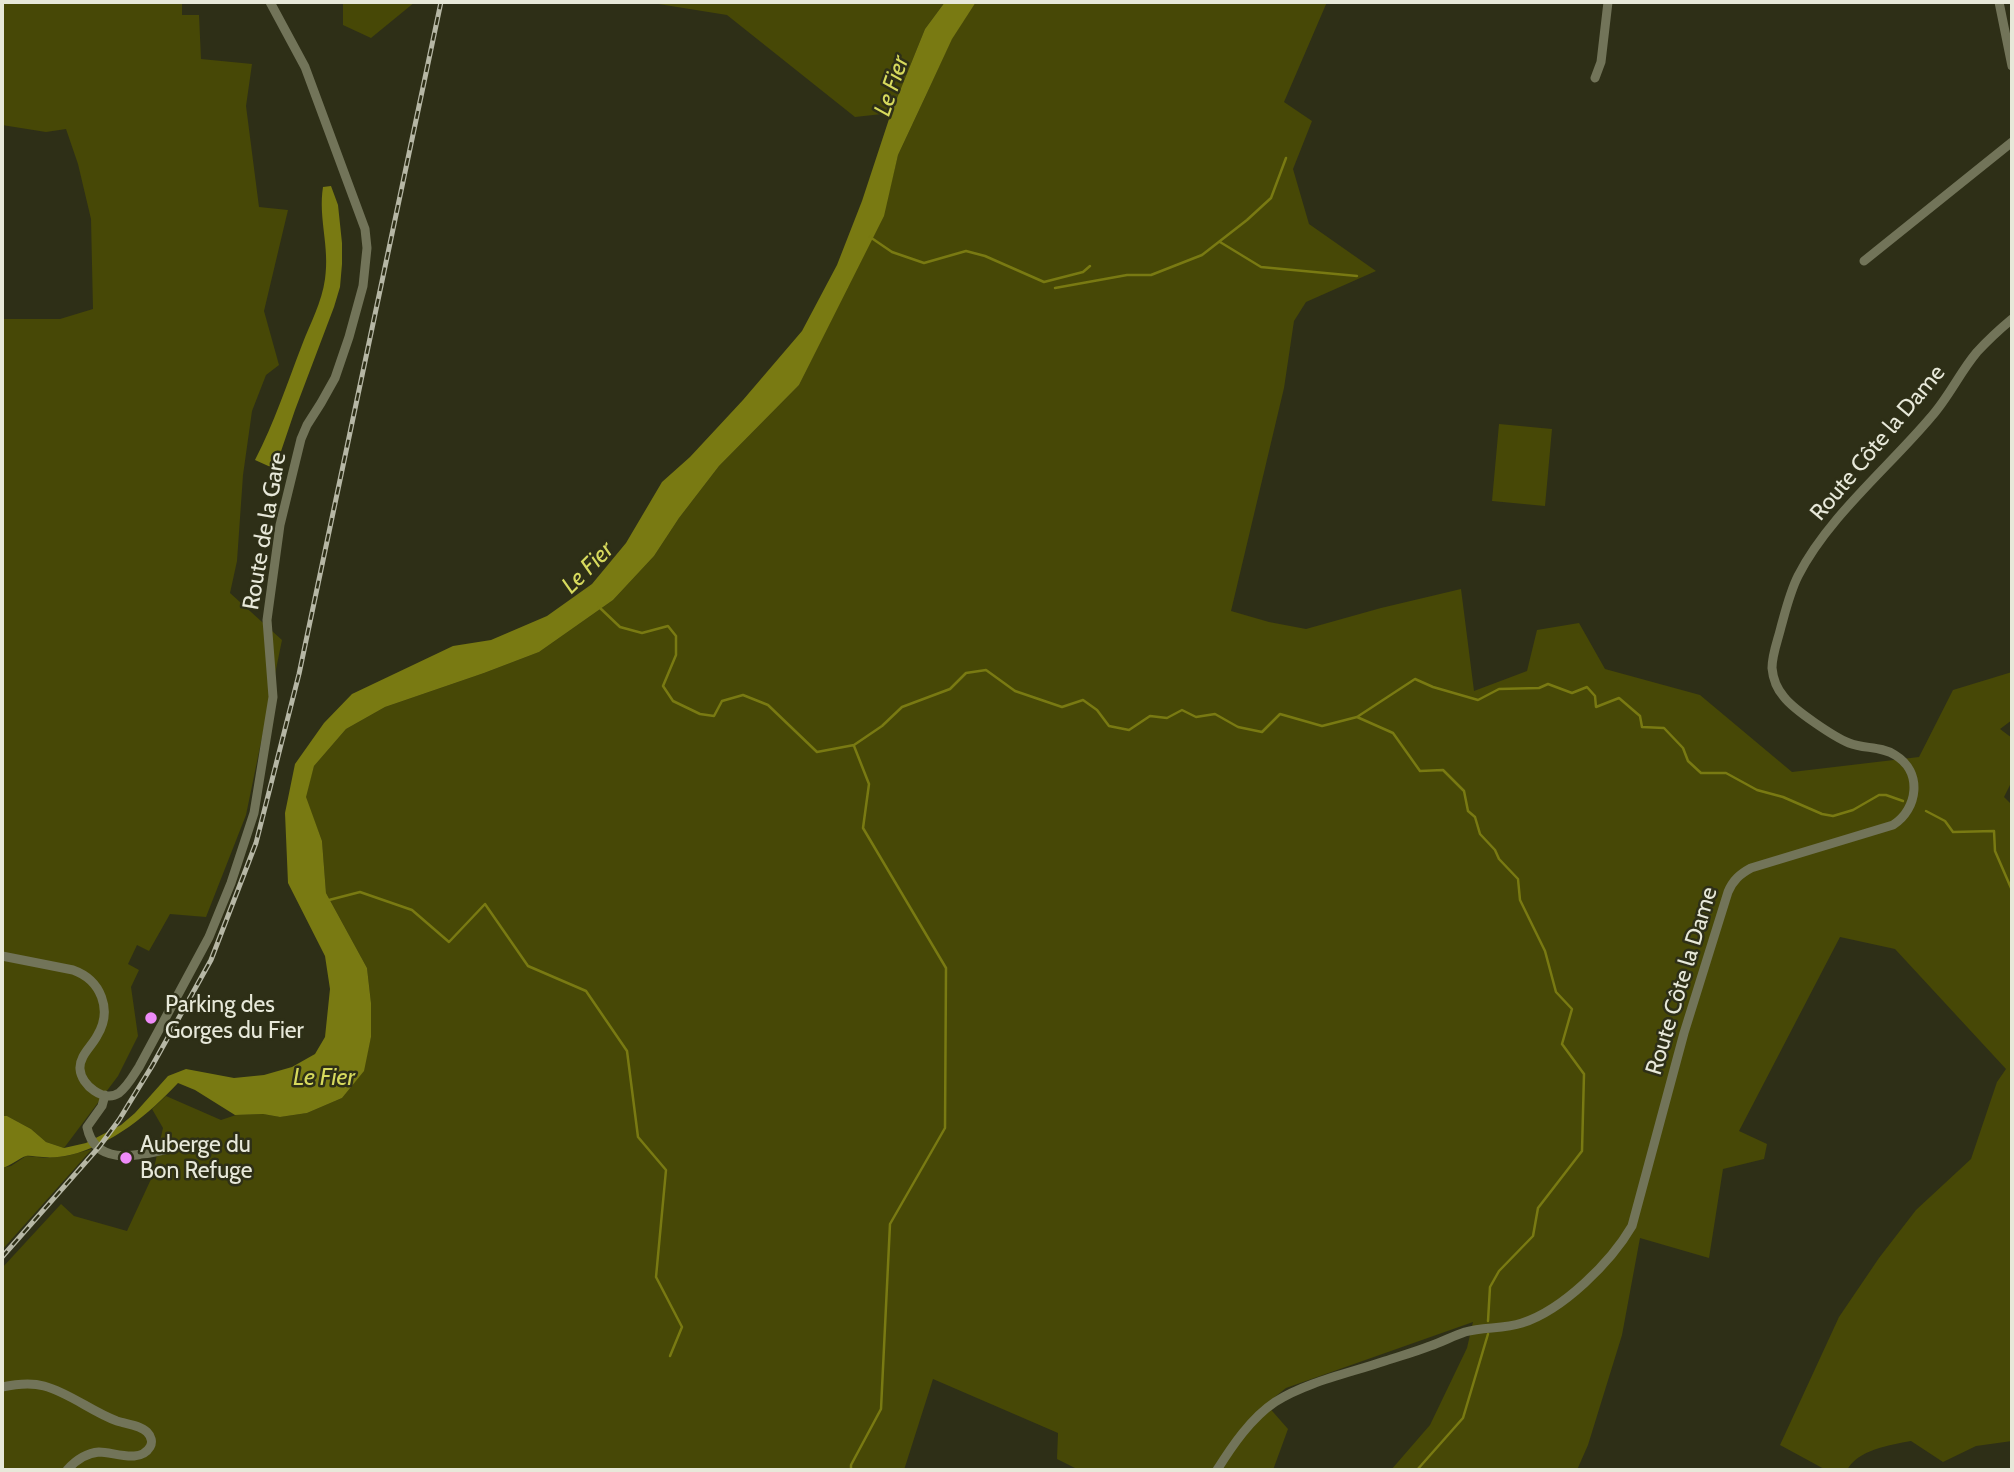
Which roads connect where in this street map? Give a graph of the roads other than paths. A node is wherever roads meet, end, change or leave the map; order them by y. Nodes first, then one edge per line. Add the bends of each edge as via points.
1 (270, 2) edge
2 (1608, 2) edge
3 (1999, 2) edge
4 (2012, 66) edge
5 (1595, 78) dead end
6 (2012, 142) edge
7 (1864, 261) dead end
8 (2012, 319) edge
9 (2, 956) edge
10 (105, 1095) junction
11 (164, 1150) dead end
12 (2, 1387) edge
13 (67, 1470) edge
14 (1217, 1470) edge

1 - 10 street, Route de la Gare via 305,67 365,229 363,286 335,378 301,439 281,525 267,620 273,697 254,813 204,947 128,1084 112,1096
2 - 5 street
3 - 4 street
6 - 7 street
8 - 14 street, Route Côte la Dame via 1978,352 1933,416 1840,516 1793,586 1772,663 1779,690 1788,702 1839,739 1900,758 1913,777 1913,799 1904,817 1893,825 1751,868 1733,882 1684,1033 1632,1226 1619,1247 1559,1303 1530,1320 1466,1332 1284,1397 1251,1424
9 - 10 street via 78,972 99,990 104,1002 103,1023 80,1067 86,1085
10 - 11 street via 87,1128 93,1143 114,1156
12 - 13 street via 46,1386 141,1428 152,1440 143,1454 99,1452 81,1458

